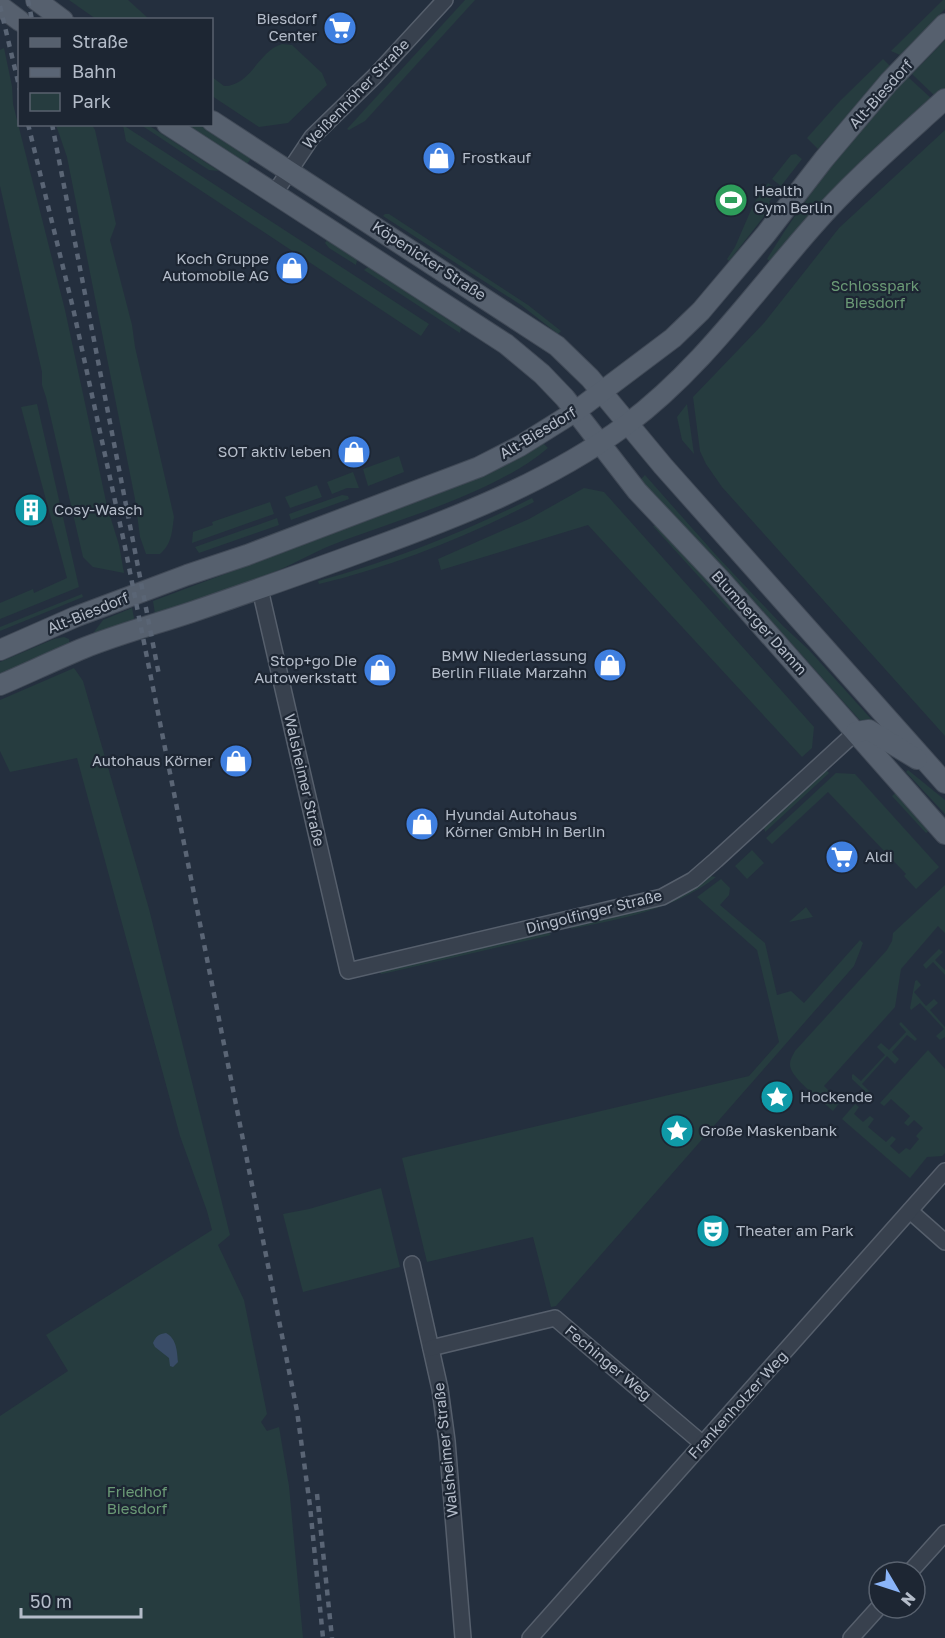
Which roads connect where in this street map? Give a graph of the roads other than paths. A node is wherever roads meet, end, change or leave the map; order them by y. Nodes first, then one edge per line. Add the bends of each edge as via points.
1 (36, 0) edge
2 (445, 0) edge
3 (0, 6) edge
4 (60, 18) edge
5 (18, 20) edge
6 (945, 24) edge
7 (945, 99) edge
8 (213, 122) edge
9 (170, 126) edge
10 (288, 170) junction
11 (274, 194) junction
12 (602, 393) junction
13 (576, 411) junction
14 (628, 423) junction
15 (600, 443) junction
16 (260, 589) junction
17 (0, 650) edge
18 (0, 685) edge
19 (856, 732) junction
20 (940, 776) edge
21 (945, 834) edge
22 (348, 971) joint
23 (945, 1171) edge
24 (910, 1211) junction
25 (945, 1242) edge
26 (412, 1264) dead end
27 (431, 1348) junction
28 (703, 1444) junction
29 (945, 1533) edge
30 (921, 1560) edge
31 (867, 1620) edge
32 (463, 1638) edge
33 (530, 1638) edge
34 (851, 1638) edge

1 - 4 main road
2 - 10 street, Weißenhöher Straße via 312,137
3 - 5 main road
6 - 12 main road, Alt-Biesdorf via 831,150 701,312
7 - 14 main road, Alt-Biesdorf via 832,205 728,329
8 - 10 main road, Köpenicker Straße
9 - 11 main road, Köpenicker Straße
10 - 11 street, Weißenhöher Straße
10 - 12 main road, Köpenicker Straße via 537,333 576,364
11 - 13 main road, Köpenicker Straße via 506,344 542,374
12 - 13 main road, Alt-Biesdorf
12 - 14 main road, Köpenicker Straße
13 - 15 main road, Blumberger Damm
13 - 17 main road, Alt-Biesdorf via 479,467 75,617
14 - 15 main road, Alt-Biesdorf
14 - 20 main road
15 - 16 main road, Alt-Biesdorf via 448,520
15 - 19 main road, Blumberger Damm via 637,491
16 - 18 main road, Alt-Biesdorf via 84,648
16 - 22 street, Walsheimer Straße
19 - 20 main road via 869,730
19 - 21 main road, Blumberger Damm
19 - 22 street, Dingolfinger Straße via 693,880 662,897
23 - 24 street, Frankenholzer Weg
24 - 25 street
24 - 28 street, Frankenholzer Weg
26 - 27 street, Walsheimer Straße
27 - 28 street, Fechinger Weg via 555,1318
27 - 32 street, Walsheimer Straße via 447,1442
28 - 33 street, Frankenholzer Weg
29 - 30 street
31 - 34 street

